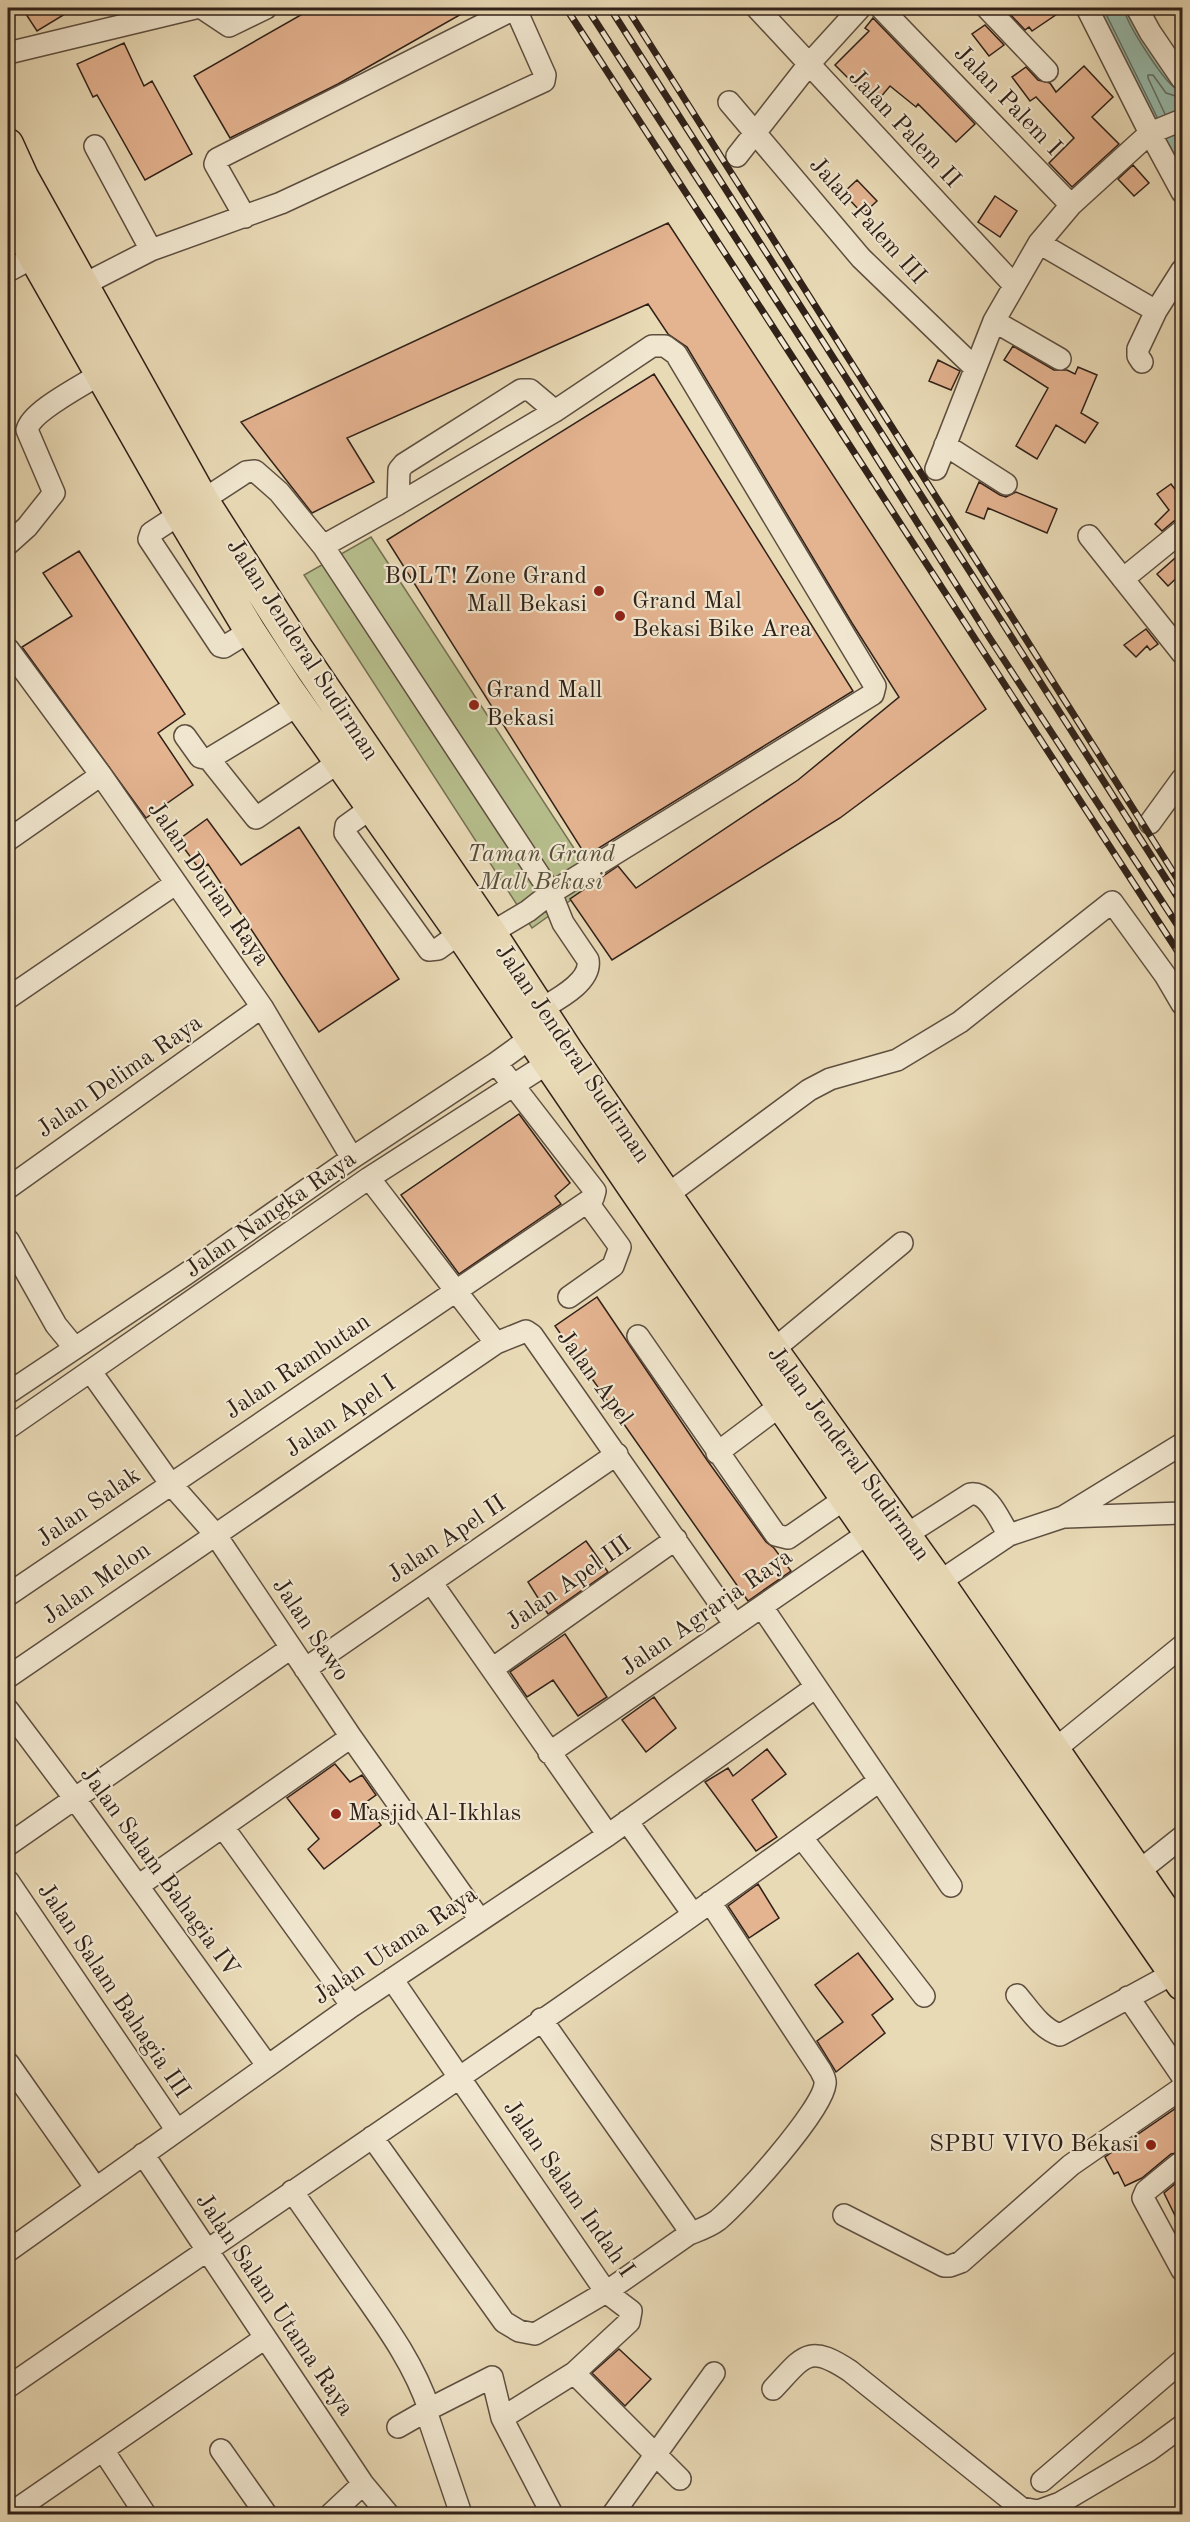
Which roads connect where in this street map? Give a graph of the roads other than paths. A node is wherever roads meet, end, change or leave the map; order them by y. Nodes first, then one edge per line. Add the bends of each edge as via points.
1 (195, 8) edge
2 (201, 8) edge
3 (266, 8) edge
4 (757, 8) edge
5 (860, 8) edge
6 (881, 8) edge
7 (1088, 8) edge
8 (1137, 8) edge
9 (997, 11) edge
10 (8, 53) edge
11 (809, 64) junction
12 (1047, 71) dead end
13 (1182, 79) edge
14 (729, 102) dead end
15 (1182, 120) edge
16 (1151, 132) junction
17 (754, 133) junction
18 (8, 144) edge
19 (95, 146) dead end
20 (737, 156) dead end
21 (1182, 192) edge
22 (1071, 205) junction
23 (8, 207) edge
24 (245, 217) junction
25 (1039, 243) junction
26 (151, 250) junction
27 (34, 257) junction
28 (1182, 270) edge
29 (8, 271) edge
30 (1014, 285) junction
31 (72, 291) junction
32 (1156, 311) junction
33 (994, 321) junction
34 (1060, 359) dead end
35 (1142, 362) dead end
36 (974, 367) junction
37 (100, 374) junction
38 (555, 411) junction
39 (945, 445) junction
40 (936, 469) dead end
41 (1006, 484) dead end
42 (398, 504) junction
43 (192, 507) junction
44 (1182, 531) edge
45 (1089, 536) dead end
46 (8, 544) edge
47 (323, 546) junction
48 (1123, 579) junction
49 (250, 631) junction
50 (8, 649) edge
51 (1182, 653) edge
52 (298, 705) junction
53 (185, 736) dead end
54 (209, 759) junction
55 (339, 762) junction
56 (101, 775) junction
57 (1182, 779) edge
58 (1150, 822) dead end
59 (8, 839) edge
60 (175, 884) junction
61 (551, 893) junction
62 (491, 933) junction
63 (8, 998) edge
64 (1182, 1004) edge
65 (262, 1007) junction
66 (541, 1023) junction
67 (558, 1056) junction
68 (496, 1063) junction
69 (511, 1085) junction
70 (352, 1158) junction
71 (622, 1171) junction
72 (369, 1178) junction
73 (8, 1188) edge
74 (666, 1195) junction
75 (591, 1197) junction
76 (249, 1231) junction
77 (8, 1240) edge
78 (902, 1243) dead end
79 (264, 1252) junction
80 (186, 1274) junction
81 (454, 1292) junction
82 (200, 1296) junction
83 (569, 1297) dead end
84 (638, 1336) dead end
85 (495, 1343) junction
86 (74, 1347) junction
87 (773, 1350) junction
88 (92, 1372) junction
89 (8, 1393) edge
90 (781, 1405) junction
91 (8, 1428) edge
92 (1182, 1444) edge
93 (717, 1453) junction
94 (617, 1454) junction
95 (170, 1483) junction
96 (846, 1498) junction
97 (1182, 1513) edge
98 (1063, 1517) junction
99 (888, 1533) junction
100 (215, 1534) junction
101 (1009, 1535) junction
102 (676, 1539) junction
103 (431, 1582) junction
104 (939, 1582) junction
105 (8, 1595) edge
106 (762, 1607) junction
107 (735, 1625) junction
108 (1182, 1646) edge
109 (291, 1648) junction
110 (305, 1669) junction
111 (492, 1670) junction
112 (8, 1677) edge
113 (816, 1687) junction
114 (8, 1710) edge
115 (351, 1737) junction
116 (1054, 1750) junction
117 (549, 1753) junction
118 (879, 1781) junction
119 (75, 1799) junction
120 (627, 1821) junction
121 (223, 1827) junction
122 (608, 1835) junction
123 (1182, 1837) edge
124 (802, 1838) junction
125 (8, 1845) edge
126 (1138, 1872) junction
127 (8, 1881) edge
128 (138, 1886) junction
129 (951, 1886) dead end
130 (701, 1908) junction
131 (480, 1920) junction
132 (1182, 1936) edge
133 (392, 1979) junction
134 (1178, 1979) edge
135 (1017, 1995) dead end
136 (924, 1996) dead end
137 (1128, 1997) junction
138 (352, 2006) junction
139 (541, 2019) junction
140 (8, 2063) edge
141 (267, 2065) junction
142 (1182, 2076) edge
143 (457, 2077) junction
144 (1182, 2088) edge
145 (176, 2129) junction
146 (372, 2137) junction
147 (143, 2154) junction
148 (1179, 2164) dead end
149 (95, 2187) junction
150 (292, 2191) junction
151 (844, 2215) dead end
152 (689, 2234) junction
153 (9, 2247) edge
154 (206, 2250) junction
155 (1182, 2270) edge
156 (606, 2292) junction
157 (265, 2338) junction
158 (1182, 2361) edge
159 (574, 2373) junction
160 (714, 2373) dead end
161 (8, 2386) edge
162 (773, 2389) dead end
163 (428, 2410) junction
164 (502, 2418) junction
165 (1182, 2426) edge
166 (398, 2427) dead end
167 (103, 2450) junction
168 (221, 2450) dead end
169 (655, 2455) junction
170 (680, 2479) dead end
171 (1042, 2481) dead end
172 (363, 2484) junction
173 (17, 2513) edge
174 (145, 2514) edge
175 (266, 2514) edge
176 (331, 2514) edge
177 (388, 2514) edge
178 (461, 2514) edge
179 (552, 2514) edge
180 (613, 2514) edge

1 - 10 street
2 - 3 street via 229,26
4 - 11 street, Jalan Palem II
5 - 11 street
6 - 22 street, Jalan Palem I
7 - 16 street
8 - 13 street
9 - 12 street
11 - 17 street
11 - 30 street, Jalan Palem II
14 - 17 street, Jalan Palem III
15 - 16 street
16 - 21 street
16 - 22 street
17 - 20 street
17 - 36 street, Jalan Palem III via 861,258
18 - 31 highway, Jalan Jenderal Sudirman
19 - 26 street
22 - 25 street
23 - 27 highway, Jalan Jenderal Sudirman
24 - 24 street via 215,164 217,159 510,11 517,12 545,75 544,81
24 - 26 street
25 - 30 street
25 - 32 street
26 - 31 street
27 - 29 street
27 - 31 highway, Jalan Jenderal Sudirman
28 - 32 street
30 - 33 street
31 - 37 highway, Jalan Jenderal Sudirman
31 - 43 highway, Jalan Jenderal Sudirman
32 - 35 street via 1138,349
33 - 34 street
33 - 36 street
36 - 39 street
37 - 43 highway, Jalan Jenderal Sudirman
37 - 46 street via 28,425 54,493
38 - 42 street
38 - 42 street via 530,390 521,390 404,464 399,470
38 - 61 street via 652,346 665,346 676,354 875,686 864,699
39 - 40 street
39 - 41 street
42 - 47 street
43 - 47 street via 246,472 255,471 279,492
43 - 49 highway, Jalan Jenderal Sudirman
43 - 49 street via 151,533 149,539 220,646
43 - 62 highway, Jalan Jenderal Sudirman via 298,649
44 - 48 street
45 - 48 street
47 - 61 street
48 - 51 street
49 - 52 highway, Jalan Jenderal Sudirman
50 - 56 street, Jalan Durian Raya
52 - 54 street
52 - 55 highway, Jalan Jenderal Sudirman
53 - 54 street via 200,758
54 - 55 street via 256,818
55 - 66 highway, Jalan Jenderal Sudirman via 460,933
56 - 59 street
56 - 60 street, Jalan Durian Raya
57 - 58 street
60 - 63 street
60 - 65 street, Jalan Durian Raya
61 - 62 street
61 - 66 street, Jalan Nangka Raya via 563,923 589,965
62 - 66 highway, Jalan Jenderal Sudirman
64 - 74 street via 1112,902 960,1022 897,1060 830,1078 809,1090
65 - 70 street, Jalan Durian Raya
65 - 73 street, Jalan Delima Raya
66 - 67 highway, Jalan Jenderal Sudirman
66 - 68 street, Jalan Nangka Raya
67 - 69 street, Jalan Nangka Raya
67 - 71 highway, Jalan Jenderal Sudirman
67 - 74 highway, Jalan Jenderal Sudirman
68 - 69 street
68 - 70 street, Jalan Nangka Raya
69 - 72 street, Jalan Nangka Raya
69 - 75 street
70 - 76 street, Jalan Nangka Raya
71 - 75 street, Jalan Rambutan
71 - 90 highway, Jalan Jenderal Sudirman
72 - 79 street, Jalan Nangka Raya
72 - 81 street
74 - 87 highway, Jalan Jenderal Sudirman
75 - 81 street, Jalan Rambutan
75 - 83 street via 620,1247 613,1266
76 - 79 street
76 - 80 street, Jalan Nangka Raya
77 - 86 street via 56,1325
78 - 87 street
79 - 82 street, Jalan Nangka Raya
80 - 82 street
80 - 86 street, Jalan Nangka Raya
81 - 85 street
81 - 95 street, Jalan Rambutan
82 - 88 street, Jalan Nangka Raya
84 - 93 street
85 - 94 street, Jalan Apel via 529,1332
85 - 100 street, Jalan Apel I
86 - 89 street, Jalan Nangka Raya
87 - 99 highway, Jalan Jenderal Sudirman
88 - 91 street, Jalan Nangka Raya
88 - 95 street, Jalan Sawo
90 - 93 street
90 - 96 highway, Jalan Jenderal Sudirman
92 - 98 street
93 - 96 street via 782,1538 788,1538
94 - 102 street, Jalan Apel
94 - 103 street, Jalan Apel II
95 - 100 street, Jalan Sawo
95 - 105 street, Jalan Salak
96 - 99 highway, Jalan Jenderal Sudirman
97 - 98 street
98 - 101 street
99 - 101 street, Jalan Agraria Raya via 976,1493 985,1498
99 - 104 highway, Jalan Jenderal Sudirman
99 - 106 street, Jalan Agraria Raya
99 - 134 highway, Jalan Jenderal Sudirman
100 - 109 street, Jalan Sawo
100 - 112 street, Jalan Melon
101 - 104 street
102 - 107 street, Jalan Apel
102 - 111 street, Jalan Apel III
103 - 110 street, Jalan Apel II
103 - 111 street
104 - 116 highway, Jalan Jenderal Sudirman
106 - 107 street, Jalan Agraria Raya
106 - 113 street
107 - 117 street, Jalan Agraria Raya
108 - 116 street
109 - 110 street, Jalan Sawo
109 - 119 street
110 - 115 street, Jalan Sawo
111 - 117 street
113 - 118 street
113 - 120 street, Jalan Utama Raya
114 - 119 street, Jalan Salam Bahagia IV
115 - 121 street
115 - 131 street, Jalan Sawo
116 - 126 highway, Jalan Jenderal Sudirman
117 - 122 street
118 - 124 street
118 - 129 street
119 - 125 street
119 - 128 street, Jalan Salam Bahagia IV
120 - 122 street, Jalan Utama Raya
120 - 130 street
121 - 128 street
121 - 138 street
122 - 131 street, Jalan Utama Raya
123 - 126 street
124 - 130 street
124 - 136 street
126 - 132 highway, Jalan Jenderal Sudirman
127 - 145 street, Jalan Salam Bahagia III
128 - 141 street, Jalan Salam Bahagia IV
130 - 139 street
130 - 152 street via 826,2080 816,2109 740,2199 718,2220
131 - 133 street, Jalan Utama Raya
133 - 138 street, Jalan Utama Raya
133 - 143 street, Jalan Salam Indah I
134 - 137 street
135 - 137 street via 1041,2023 1060,2035
137 - 142 street
138 - 141 street, Jalan Utama Raya
139 - 143 street
139 - 152 street
140 - 149 street
141 - 145 street, Jalan Utama Raya
143 - 146 street
143 - 156 street, Jalan Salam Indah I
144 - 151 street via 1071,2165 961,2262 944,2266
145 - 147 street, Jalan Utama Raya
146 - 150 street
146 - 156 street via 510,2328 535,2334
147 - 149 street, Jalan Utama Raya
147 - 154 street, Jalan Salam Utama Raya
148 - 155 street via 1146,2191 1143,2198
149 - 153 street, Jalan Utama Raya
150 - 154 street
150 - 163 street via 408,2362
152 - 156 street
154 - 157 street, Jalan Salam Utama Raya
154 - 161 street
156 - 159 street, Jalan Salam Indah I via 631,2311 631,2317
157 - 167 street
157 - 172 street, Jalan Salam Utama Raya
158 - 171 street
159 - 164 street, Jalan Salam Indah I
159 - 169 street
160 - 169 street
162 - 165 street via 801,2359 821,2355 834,2360 1021,2508 1038,2511 1108,2476
163 - 164 street via 492,2377
163 - 166 street
163 - 178 street
164 - 179 street
167 - 173 street
167 - 174 street
168 - 175 street
169 - 170 street
169 - 180 street
172 - 176 street
172 - 177 street, Jalan Salam Utama Raya

